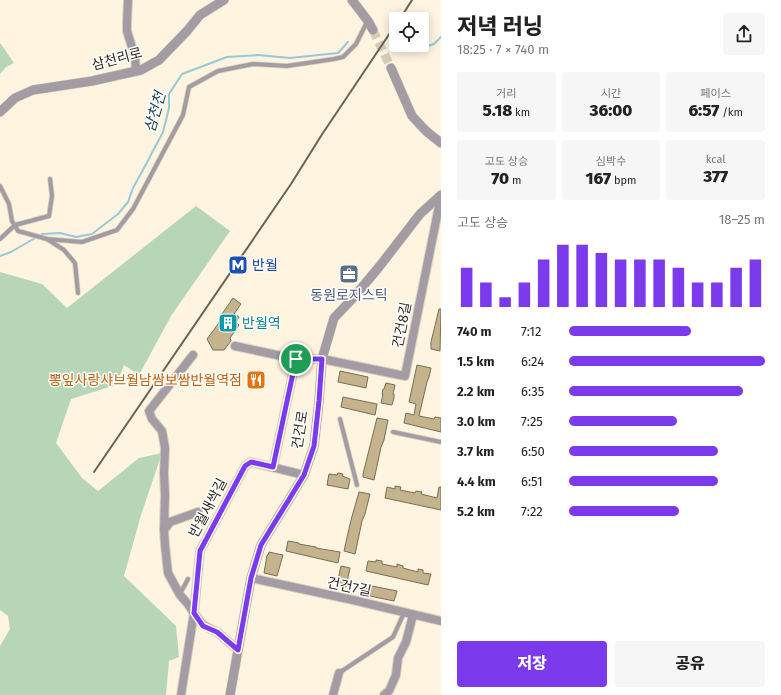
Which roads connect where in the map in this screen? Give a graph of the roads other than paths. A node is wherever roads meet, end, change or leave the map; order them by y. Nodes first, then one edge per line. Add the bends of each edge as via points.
1 (128, 0) edge
2 (224, 0) edge
3 (352, 0) edge
4 (368, 21) junction
5 (373, 30) tunnel mouth
6 (391, 68) tunnel mouth
7 (136, 71) junction
8 (0, 112) edge
9 (441, 143) edge
10 (50, 179) dead end
11 (0, 186) edge
12 (441, 195) edge
13 (15, 225) junction
14 (0, 239) edge
15 (47, 239) junction
16 (78, 293) dead end
17 (234, 346) dead end
18 (193, 355) dead end
19 (296, 359) junction
20 (322, 359) junction
21 (340, 419) dead end
22 (394, 432) dead end
23 (441, 442) edge
24 (273, 467) junction
25 (304, 475) junction
26 (357, 485) dead end
27 (198, 512) dead end
28 (164, 530) junction
29 (251, 578) junction
30 (188, 579) dead end
31 (180, 595) junction
32 (194, 613) junction
33 (404, 613) junction
34 (413, 615) junction
35 (441, 621) edge
36 (238, 650) junction
37 (339, 673) joint
38 (181, 695) edge
39 (230, 695) edge
40 (333, 695) edge
41 (384, 695) edge

1 - 7 street via 127,32 136,57
2 - 7 street, 삼천리로 via 200,15 159,60
3 - 4 street
4 - 5 street
4 - 15 lane via 356,44 343,57 287,66 253,64 218,71 189,87 184,115 133,209 117,230 82,242
6 - 9 street via 412,116
7 - 8 street, 삼천리로 via 33,90 15,98
10 - 13 lane via 52,196 49,216
11 - 13 lane via 10,204
12 - 20 street, 건건로 via 420,214 379,267 334,318
12 - 20 street, 건건8길 via 405,376
13 - 14 lane
13 - 15 lane via 18,231
15 - 16 lane via 64,250 75,263
17 - 19 street
18 - 28 street via 149,411 152,420 162,431 165,448
19 - 20 street
19 - 24 street
20 - 25 street, 건건로 via 314,446
21 - 26 lane
22 - 23 lane
24 - 25 street, 반월새싹길
24 - 32 street, 반월새싹길 via 251,462 245,466 200,551
25 - 29 street, 건건로 via 261,545
27 - 28 street via 170,522
28 - 31 street via 168,573
29 - 33 street, 건건7길
29 - 36 street, 건건로
30 - 31 lane
31 - 32 street
32 - 36 street via 203,626 217,632
32 - 38 street, 반월새싹길
33 - 34 street, 건건7길
33 - 37 lane via 394,637
34 - 35 street, 건건7길
34 - 41 street via 406,642 398,658 396,674 389,691
36 - 39 street, 건건로
37 - 40 street

